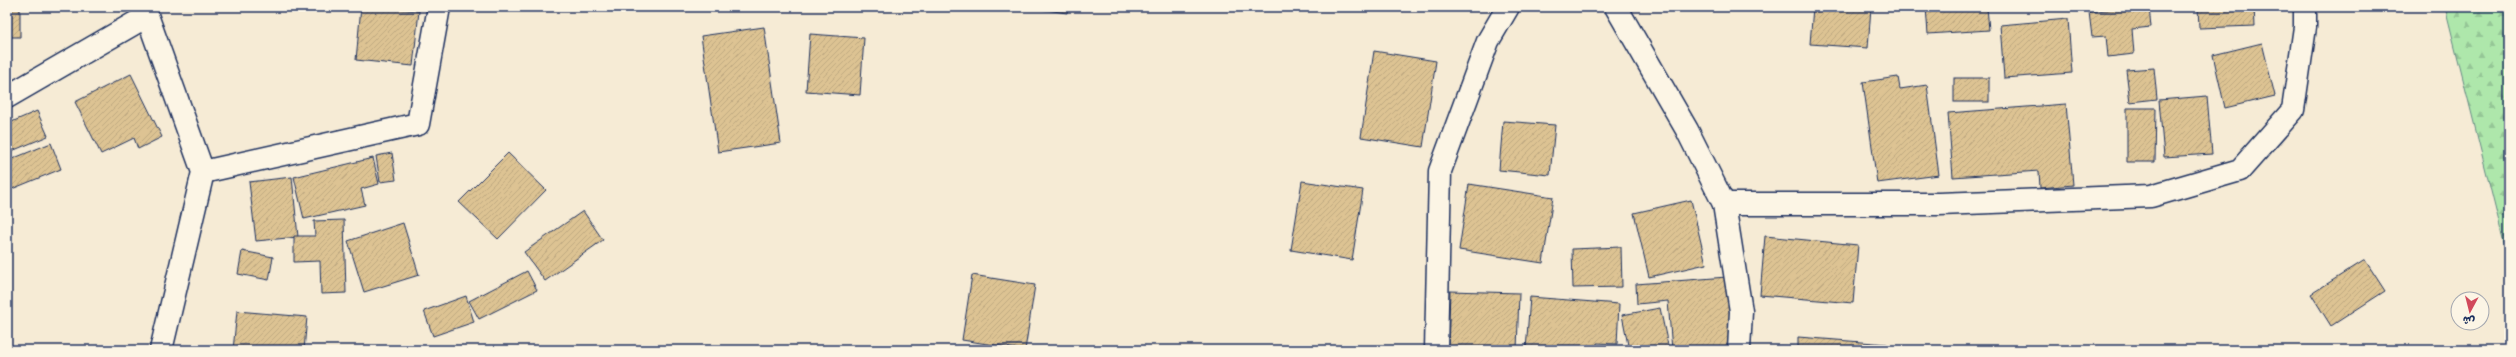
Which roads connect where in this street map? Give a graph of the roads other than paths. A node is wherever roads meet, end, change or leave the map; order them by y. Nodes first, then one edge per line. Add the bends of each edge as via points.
1 (439, 7) edge
2 (1508, 7) edge
3 (1616, 7) edge
4 (2305, 7) edge
5 (146, 11) edge
6 (7, 97) edge
7 (204, 172) junction
8 (1724, 204) junction
9 (162, 350) edge
10 (1436, 350) edge
11 (1739, 350) edge

1 - 7 street via 418,124
2 - 10 street via 1488,42 1440,171
3 - 8 street via 1687,130
4 - 8 street via 2305,27 2293,110 2240,170 2151,196 1939,204
5 - 6 street
5 - 7 street
7 - 9 street
8 - 11 street via 1741,311

